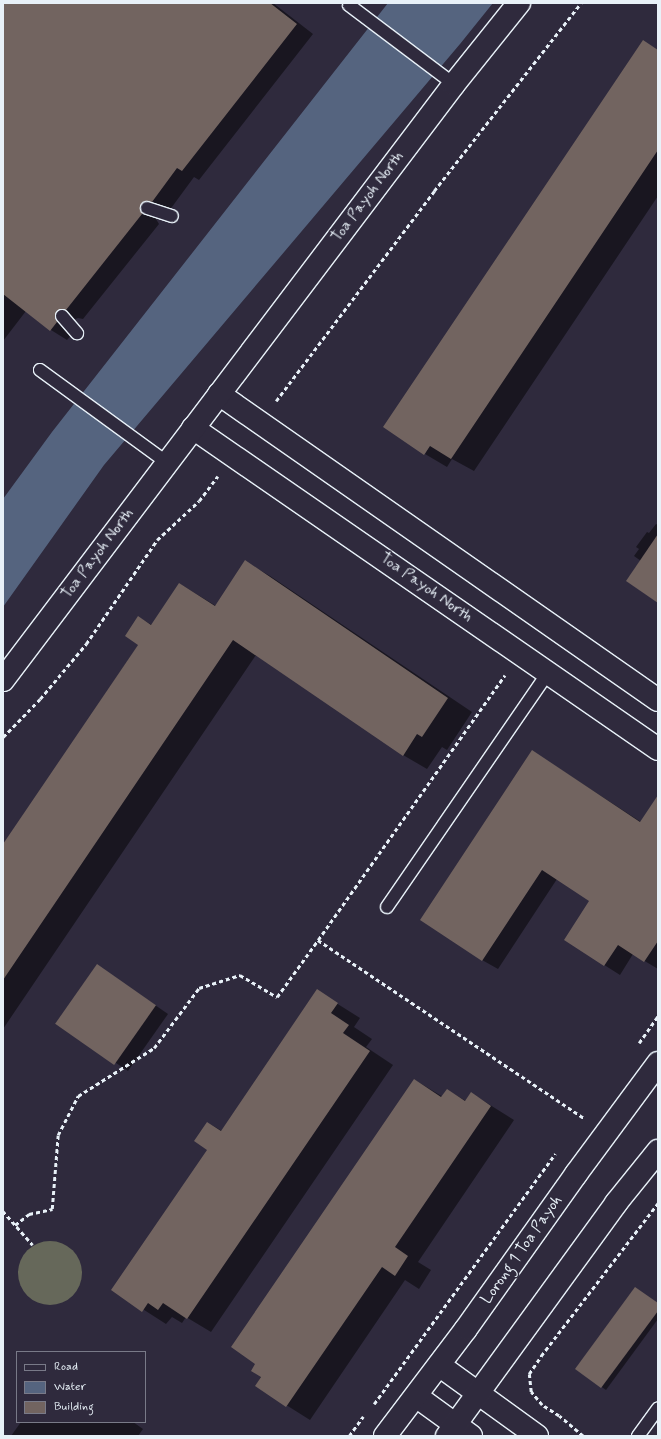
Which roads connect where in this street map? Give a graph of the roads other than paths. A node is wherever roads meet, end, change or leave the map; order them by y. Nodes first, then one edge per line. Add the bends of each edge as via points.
1 (519, 3) edge
2 (349, 4) dead end
3 (447, 79) junction
4 (147, 208) dead end
5 (172, 216) dead end
6 (62, 316) dead end
7 (77, 333) dead end
8 (40, 370) dead end
9 (219, 394) junction
10 (193, 428) junction
11 (158, 457) junction
12 (548, 673) junction
13 (3, 680) edge
14 (658, 700) edge
15 (658, 749) edge
16 (387, 907) dead end
17 (658, 1063) edge
18 (658, 1151) edge
19 (439, 1365) junction
20 (478, 1393) junction
21 (416, 1396) junction
22 (658, 1408) edge
23 (458, 1432) edge
24 (385, 1436) edge
25 (537, 1436) edge
26 (638, 1436) edge

1 - 3 street, Toa Payoh North
2 - 3 lane
3 - 9 street, Toa Payoh North
4 - 5 lane
6 - 7 lane
8 - 11 lane
9 - 10 street, Toa Payoh North
9 - 14 street
10 - 11 street, Toa Payoh North
10 - 12 street, Toa Payoh North
11 - 13 street, Toa Payoh North
12 - 15 street, Toa Payoh North
12 - 16 lane
17 - 19 street, Lorong 1 Toa Payoh
18 - 20 street via 616,1203
19 - 20 street
19 - 21 street, Lorong 1 Toa Payoh
20 - 23 street
20 - 25 street
21 - 23 street
21 - 24 street, Lorong 1 Toa Payoh
22 - 26 lane

